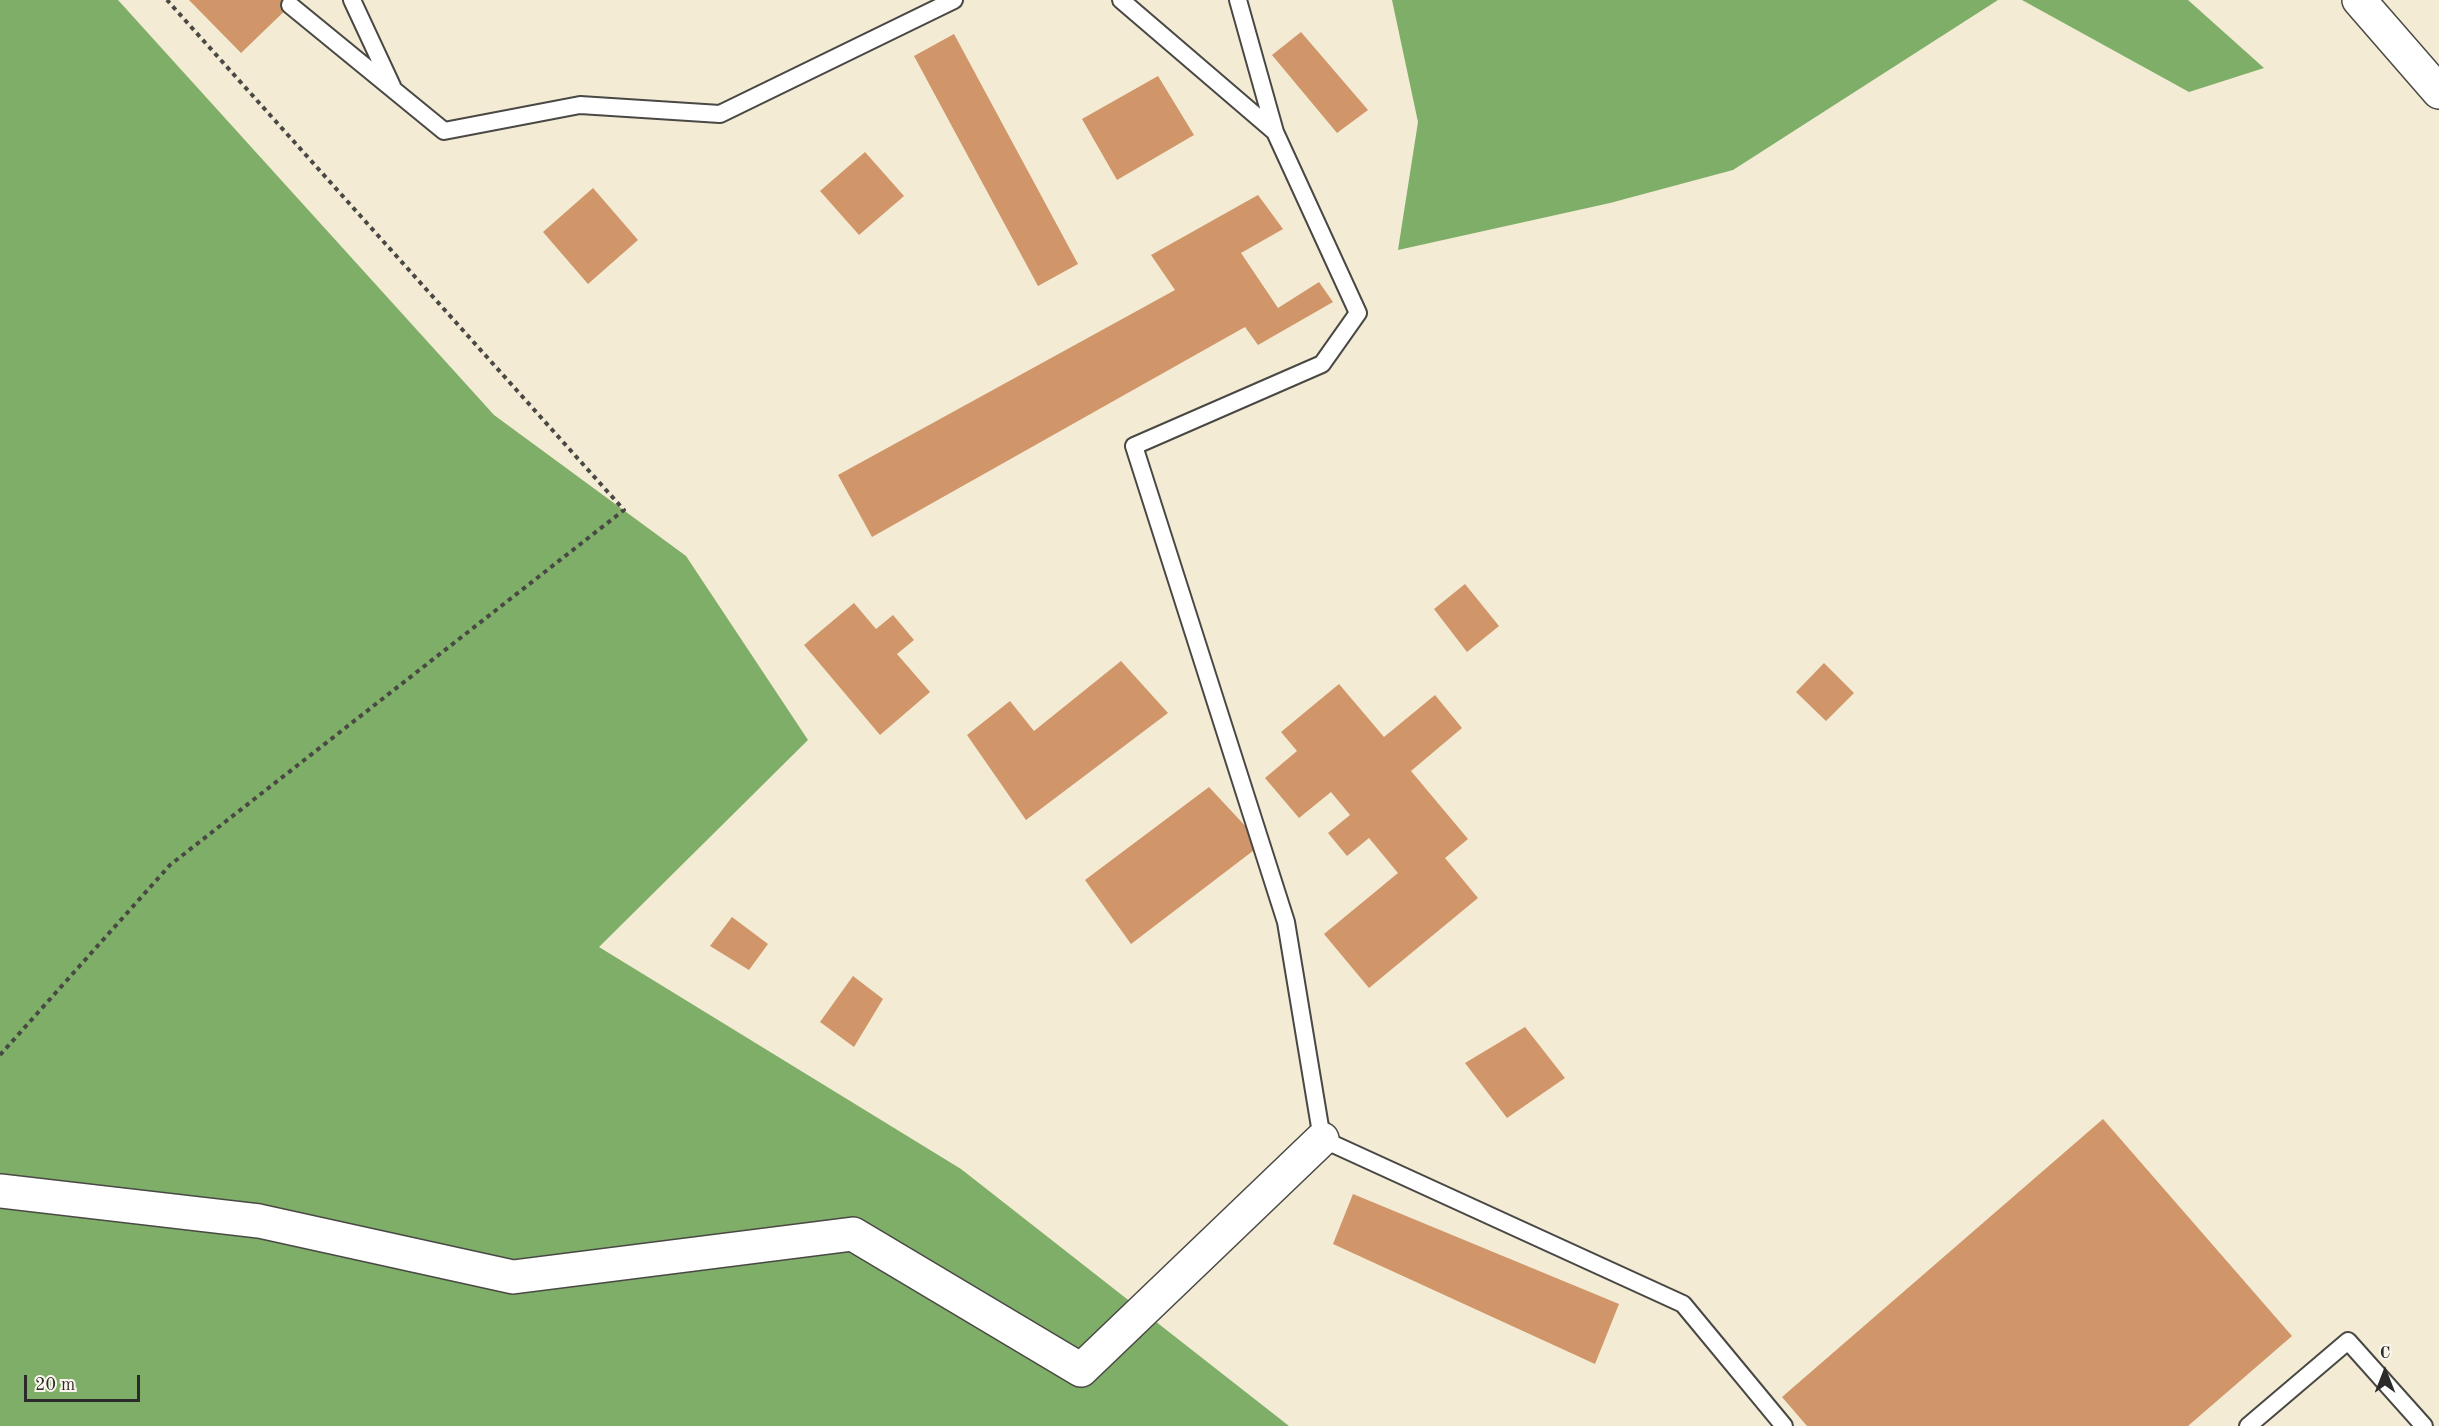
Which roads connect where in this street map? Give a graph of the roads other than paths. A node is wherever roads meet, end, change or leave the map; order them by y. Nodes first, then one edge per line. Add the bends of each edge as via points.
1 (352, 0) edge
2 (954, 0) edge
3 (1121, 0) edge
4 (1238, 0) edge
5 (2359, 0) edge
6 (290, 5) dead end
7 (394, 91) junction
8 (2439, 92) edge
9 (1275, 132) junction
10 (1322, 1138) junction
11 (0, 1191) edge
12 (1784, 1426) edge
13 (2248, 1426) edge
14 (2424, 1426) edge

1 - 7 lane
2 - 7 lane via 720,114 580,105 444,131
3 - 9 lane
4 - 9 lane
5 - 8 street
6 - 7 lane
9 - 10 lane via 1358,313 1322,364 1134,446 1286,922
10 - 11 street via 1082,1370 853,1234 513,1277 259,1221
10 - 12 lane via 1683,1304
13 - 14 lane via 2348,1341

